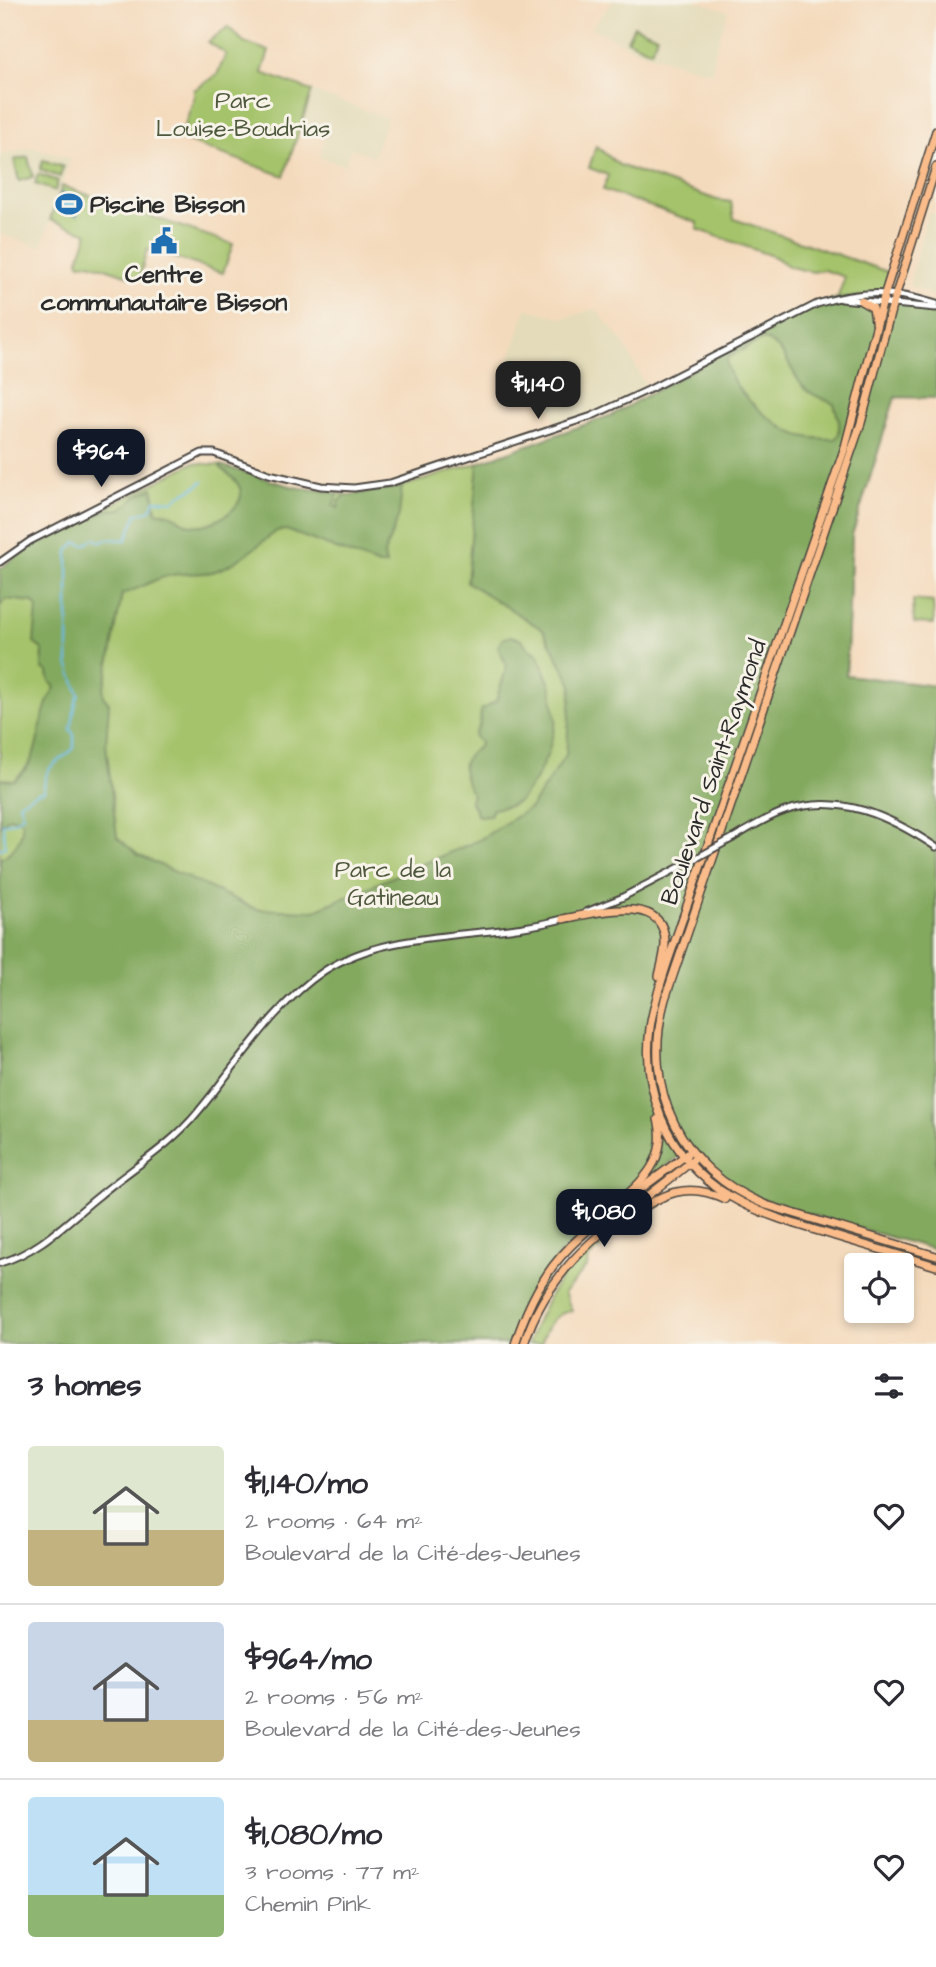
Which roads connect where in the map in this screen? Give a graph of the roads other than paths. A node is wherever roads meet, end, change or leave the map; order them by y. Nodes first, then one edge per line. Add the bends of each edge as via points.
1 (936, 131) edge
2 (936, 167) edge
3 (885, 293) junction
4 (896, 294) junction
5 (837, 299) junction
6 (861, 301) junction
7 (883, 302) junction
8 (893, 303) junction
9 (936, 306) edge
10 (875, 331) junction
11 (0, 562) edge
12 (936, 847) edge
13 (563, 919) junction
14 (651, 1018) junction
15 (653, 1095) junction
16 (690, 1157) junction
17 (760, 1213) junction
18 (590, 1229) junction
19 (599, 1235) junction
20 (936, 1256) edge
21 (0, 1263) edge
22 (936, 1266) edge
23 (515, 1344) edge
24 (524, 1344) edge

1 - 3 main road, Boulevard Saint-Raymond
2 - 4 main road, Boulevard Saint-Raymond
3 - 4 street
3 - 5 street
3 - 7 main road, Boulevard Saint-Raymond
4 - 8 main road, Boulevard Saint-Raymond
4 - 9 street
5 - 6 street
5 - 11 street via 817,304 592,416 390,483 321,486 202,453 36,538
6 - 7 street
6 - 10 main road via 874,311
7 - 8 street
7 - 10 main road, Boulevard Saint-Raymond
8 - 9 street
8 - 16 main road, Boulevard Saint-Raymond via 860,423 662,1012 657,1047 662,1090
10 - 14 main road, Boulevard Saint-Raymond via 845,447
12 - 13 street, bridge via 871,811 813,804 785,811 621,898
13 - 14 main road via 634,909 656,920 665,945
13 - 21 street via 386,946 351,956 324,971 279,1012 175,1137 38,1247
14 - 15 main road, Boulevard Saint-Raymond
15 - 16 main road, Boulevard Saint-Raymond via 664,1124
15 - 18 main road via 661,1132 656,1160 644,1179
16 - 17 main road, Boulevard Saint-Raymond via 716,1188
16 - 18 main road
16 - 19 main road
16 - 20 main road, Boulevard Saint-Raymond via 748,1198
17 - 19 main road via 701,1190 682,1190 665,1195
17 - 22 main road, Boulevard Saint-Raymond
18 - 23 main road via 545,1278
19 - 24 main road via 550,1287

